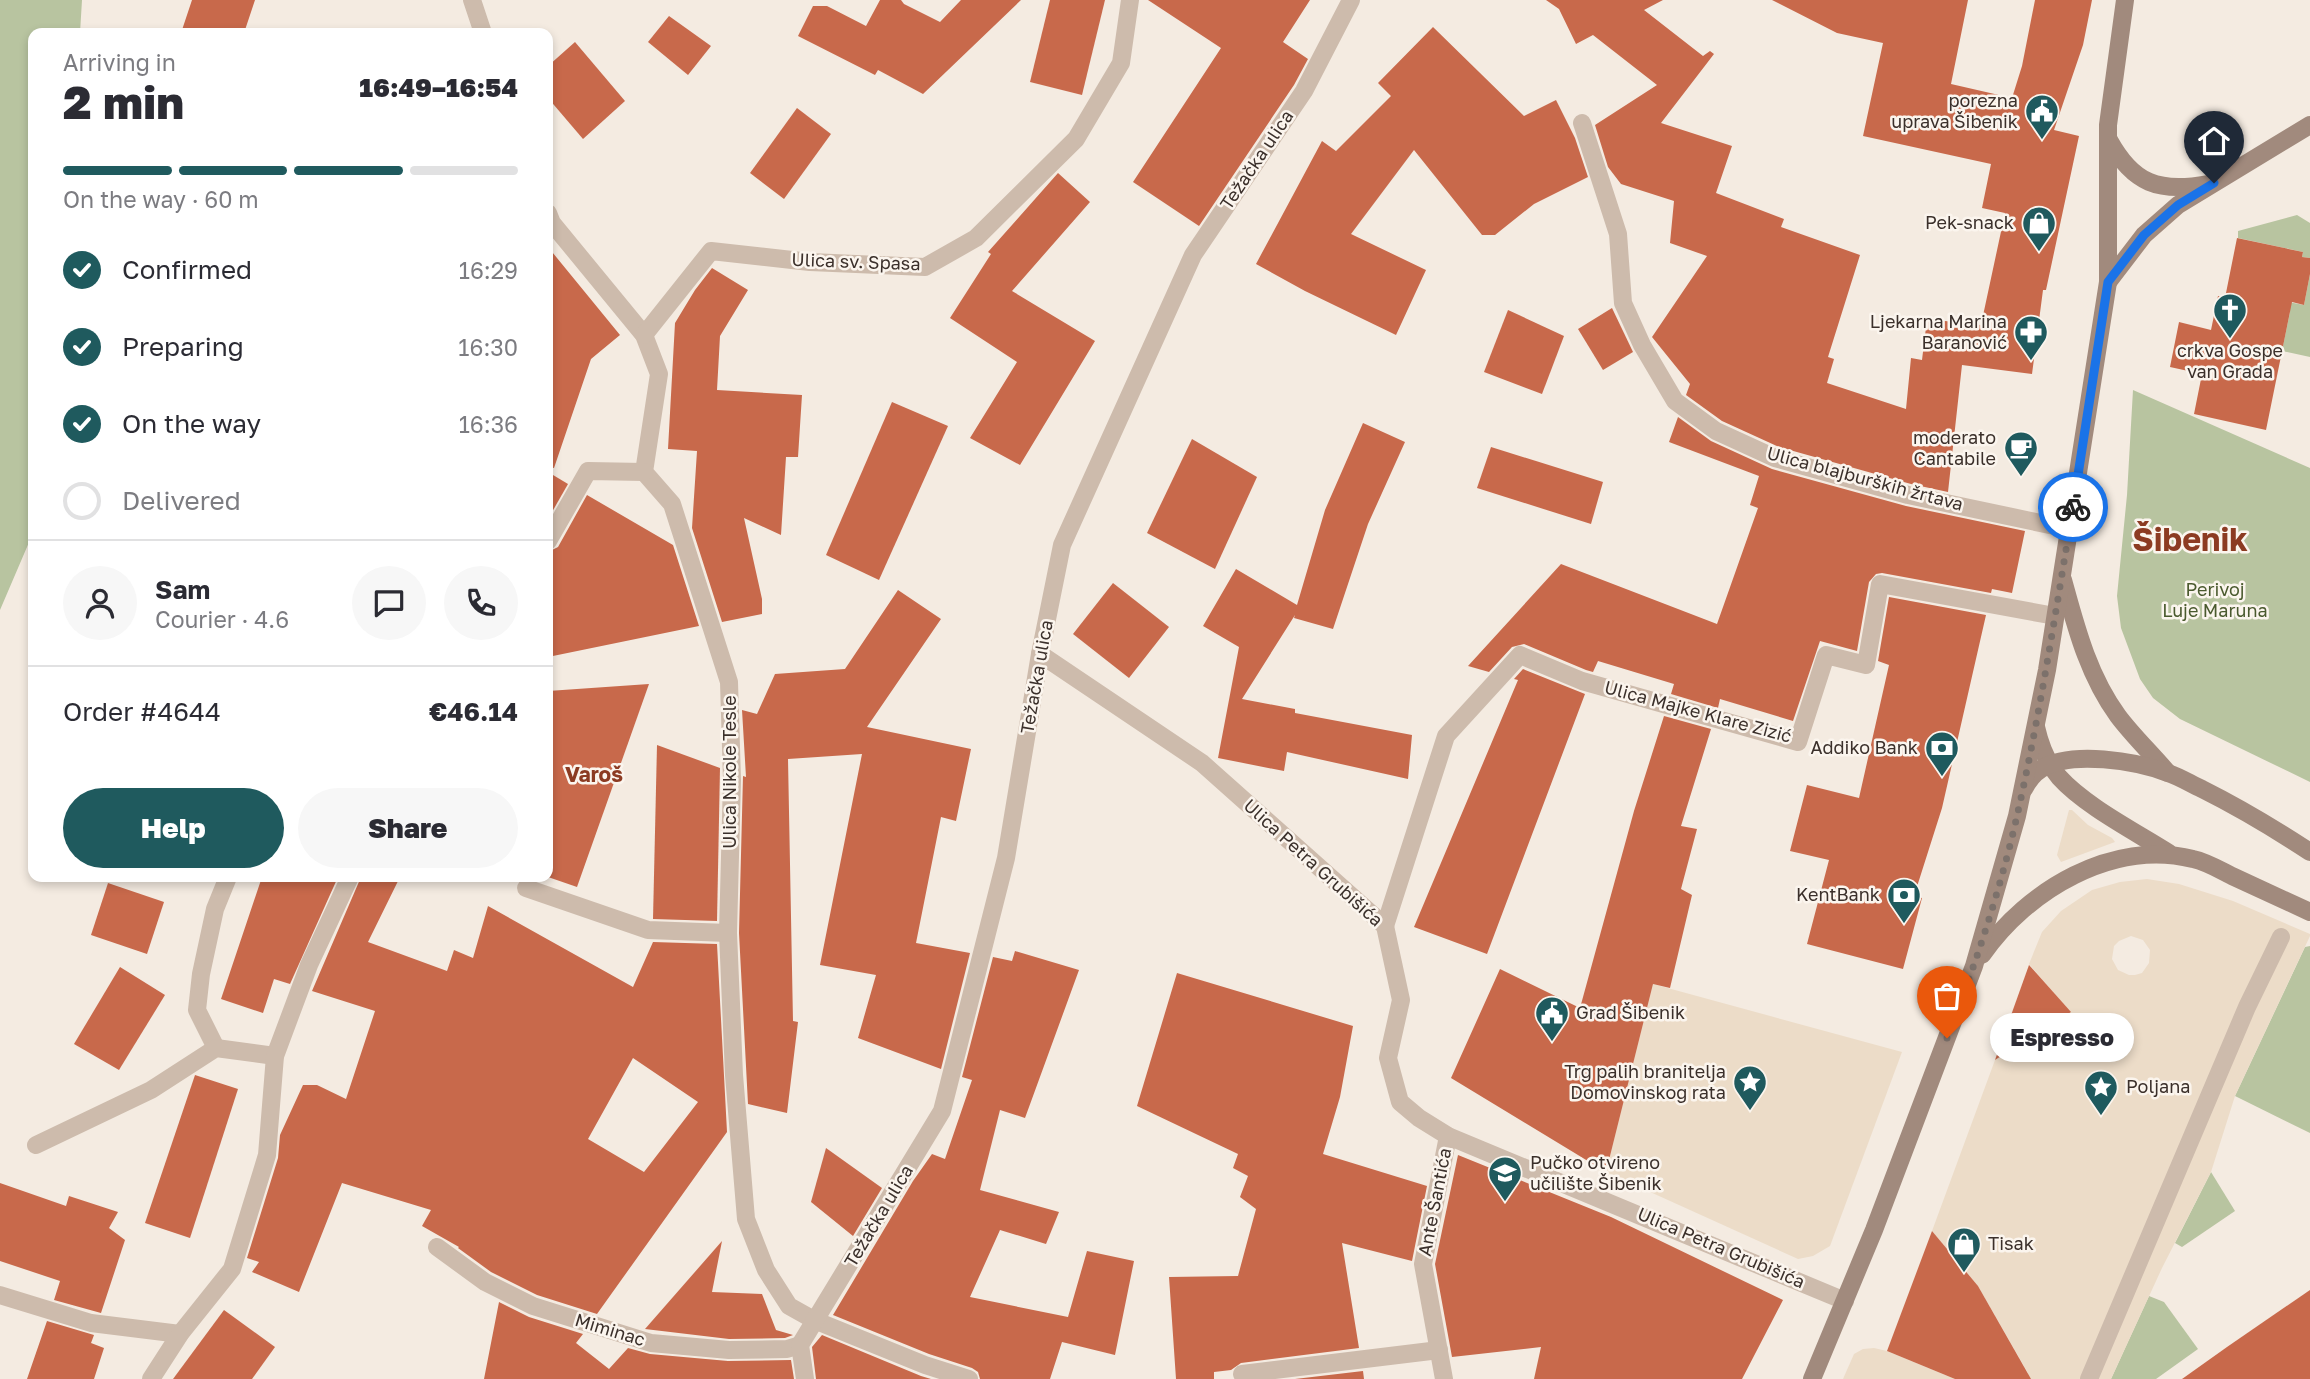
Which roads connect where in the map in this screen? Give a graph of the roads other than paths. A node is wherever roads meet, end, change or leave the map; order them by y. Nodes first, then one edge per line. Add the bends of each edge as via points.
1 (472, 0) edge
2 (1130, 0) edge
3 (1351, 0) edge
4 (2125, 0) edge
5 (481, 28) edge
6 (1582, 124) dead end
7 (2310, 125) edge
8 (2108, 137) junction
9 (2214, 183) junction
10 (553, 224) edge
11 (2108, 282) junction
12 (644, 335) junction
13 (645, 472) junction
14 (2069, 529) junction
15 (553, 532) edge
16 (2062, 574) junction
17 (2055, 616) junction
18 (1041, 654) junction
19 (2036, 724) junction
20 (2050, 764) junction
21 (2168, 773) junction
22 (2022, 792) junction
23 (2310, 852) edge
24 (2173, 855) junction
25 (226, 882) edge
26 (348, 882) edge
27 (526, 888) dead end
28 (2310, 912) edge
29 (1385, 926) junction
30 (728, 933) junction
31 (2281, 937) dead end
32 (1974, 966) junction
33 (216, 1048) junction
34 (275, 1056) junction
35 (1448, 1136) junction
36 (36, 1145) dead end
37 (438, 1247) dead end
38 (0, 1295) edge
39 (1845, 1301) junction
40 (814, 1321) junction
41 (180, 1334) junction
42 (800, 1345) junction
43 (1439, 1350) junction
44 (1242, 1374) dead end
45 (151, 1379) edge
46 (805, 1379) edge
47 (969, 1379) edge
48 (1444, 1379) edge
49 (1812, 1379) edge
50 (2089, 1379) edge

1 - 5 street
2 - 12 street, Ulica sv. Spasa via 1121,63 1076,139 976,237 925,267 810,262 711,251
3 - 18 street, Težačka ulica via 1304,91 1193,255 1062,545
4 - 8 main road
6 - 14 street, Ulica blajburških žrtava via 1618,234 1623,303 1675,401 1716,431 1775,458 1908,495
7 - 9 main road
8 - 9 main road via 2120,161 2157,186
8 - 11 main road
9 - 11 main road via 2178,205 2144,235
10 - 12 street
11 - 14 main road
12 - 13 street via 659,374
13 - 15 street via 588,471
13 - 30 street, Ulica Nikole Tesle via 672,504 729,681
14 - 16 main road
16 - 17 main road
16 - 21 main road via 2092,672 2117,715
17 - 19 main road
17 - 29 street, Ulica Majke Klare Zizić via 1880,584 1866,665 1826,655 1798,742 1583,681 1520,655 1446,736
18 - 29 street, Ulica Petra Grubišića via 1202,763
18 - 40 street, Težačka ulica via 1006,858 942,1111
19 - 20 main road
19 - 22 main road
20 - 21 main road via 2098,759
20 - 22 main road via 2033,775
20 - 24 main road via 2079,795
21 - 23 main road via 2255,816
22 - 32 main road
24 - 28 main road via 2197,860
24 - 32 main road via 2151,853 2119,860 2057,885 2011,918
25 - 33 street via 215,909 197,1010
26 - 34 street via 309,965
27 - 30 street via 648,930
29 - 35 street, Ulica Petra Grubišića via 1401,1000 1388,1058 1400,1102
30 - 40 street, Ulica Nikole Tesle via 746,1219 766,1270 789,1306
31 - 50 street
32 - 39 main road
33 - 34 street
33 - 36 street via 151,1090
34 - 41 street via 267,1155 232,1269
35 - 39 street, Ulica Petra Grubišića
35 - 43 street, Ante Šantića via 1423,1264
37 - 42 street, Miminac via 485,1282 533,1306 651,1343 729,1350
38 - 41 street via 90,1324
39 - 49 main road
40 - 42 street, Težačka ulica
40 - 47 street
41 - 45 street
42 - 46 street
43 - 44 street
43 - 48 street, Ante Šantića

